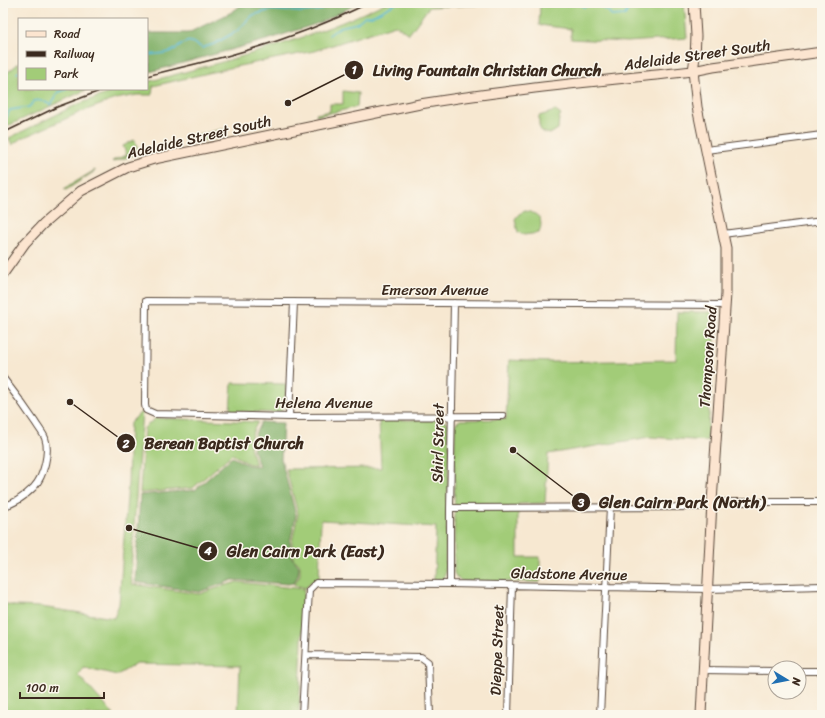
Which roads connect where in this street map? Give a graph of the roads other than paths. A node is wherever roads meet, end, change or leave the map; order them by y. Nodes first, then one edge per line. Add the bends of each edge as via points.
1 (694, 3) edge
2 (822, 52) edge
3 (693, 71) junction
4 (822, 135) edge
5 (706, 150) junction
6 (822, 221) edge
7 (723, 234) junction
8 (3, 274) edge
9 (294, 302) junction
10 (454, 303) junction
11 (725, 305) junction
12 (3, 378) edge
13 (146, 410) joint
14 (452, 415) junction
15 (503, 416) dead end
16 (289, 417) junction
17 (712, 502) junction
18 (822, 502) edge
19 (3, 506) edge
20 (610, 507) junction
21 (450, 508) junction
22 (450, 584) junction
23 (512, 586) junction
24 (822, 586) edge
25 (607, 587) junction
26 (708, 589) junction
27 (306, 655) junction
28 (703, 670) junction
29 (767, 670) edge
30 (807, 671) edge
31 (822, 671) edge
32 (302, 715) edge
33 (430, 715) edge
34 (508, 715) edge
35 (600, 715) edge
36 (700, 715) edge

1 - 3 main road, Thompson Road via 696,36
2 - 3 main road, Adelaide Street South
3 - 5 main road, Thompson Road
3 - 8 main road, Adelaide Street South via 499,92 420,104 154,159 128,167 81,190 25,243
4 - 5 street
5 - 7 main road, Thompson Road
6 - 7 street
7 - 11 main road, Thompson Road via 726,248
9 - 10 street, Emerson Avenue
9 - 13 street, Emerson Avenue via 146,301
9 - 16 street
10 - 11 street, Emerson Avenue
10 - 14 street, Shirl Street
11 - 17 main road, Thompson Road
12 - 19 street via 39,428 45,438 47,450 45,464 36,484 27,494
13 - 16 street, Helena Avenue via 156,414
14 - 15 street, Helena Avenue
14 - 16 street, Helena Avenue
14 - 21 street, Shirl Street
17 - 18 street
17 - 20 street via 704,507
17 - 26 main road, Thompson Road
20 - 21 street
20 - 25 street
21 - 22 street, Shirl Street
22 - 23 street, Gladstone Avenue
22 - 27 street, Gladstone Avenue via 316,583 310,590
23 - 25 street, Gladstone Avenue
23 - 34 street, Dieppe Street
24 - 26 street, Gladstone Avenue
25 - 26 street, Gladstone Avenue
25 - 35 street
26 - 28 main road, Thompson Road
27 - 32 street
27 - 33 street via 421,657 428,662
28 - 29 street
28 - 36 main road, Thompson Road
30 - 31 street

